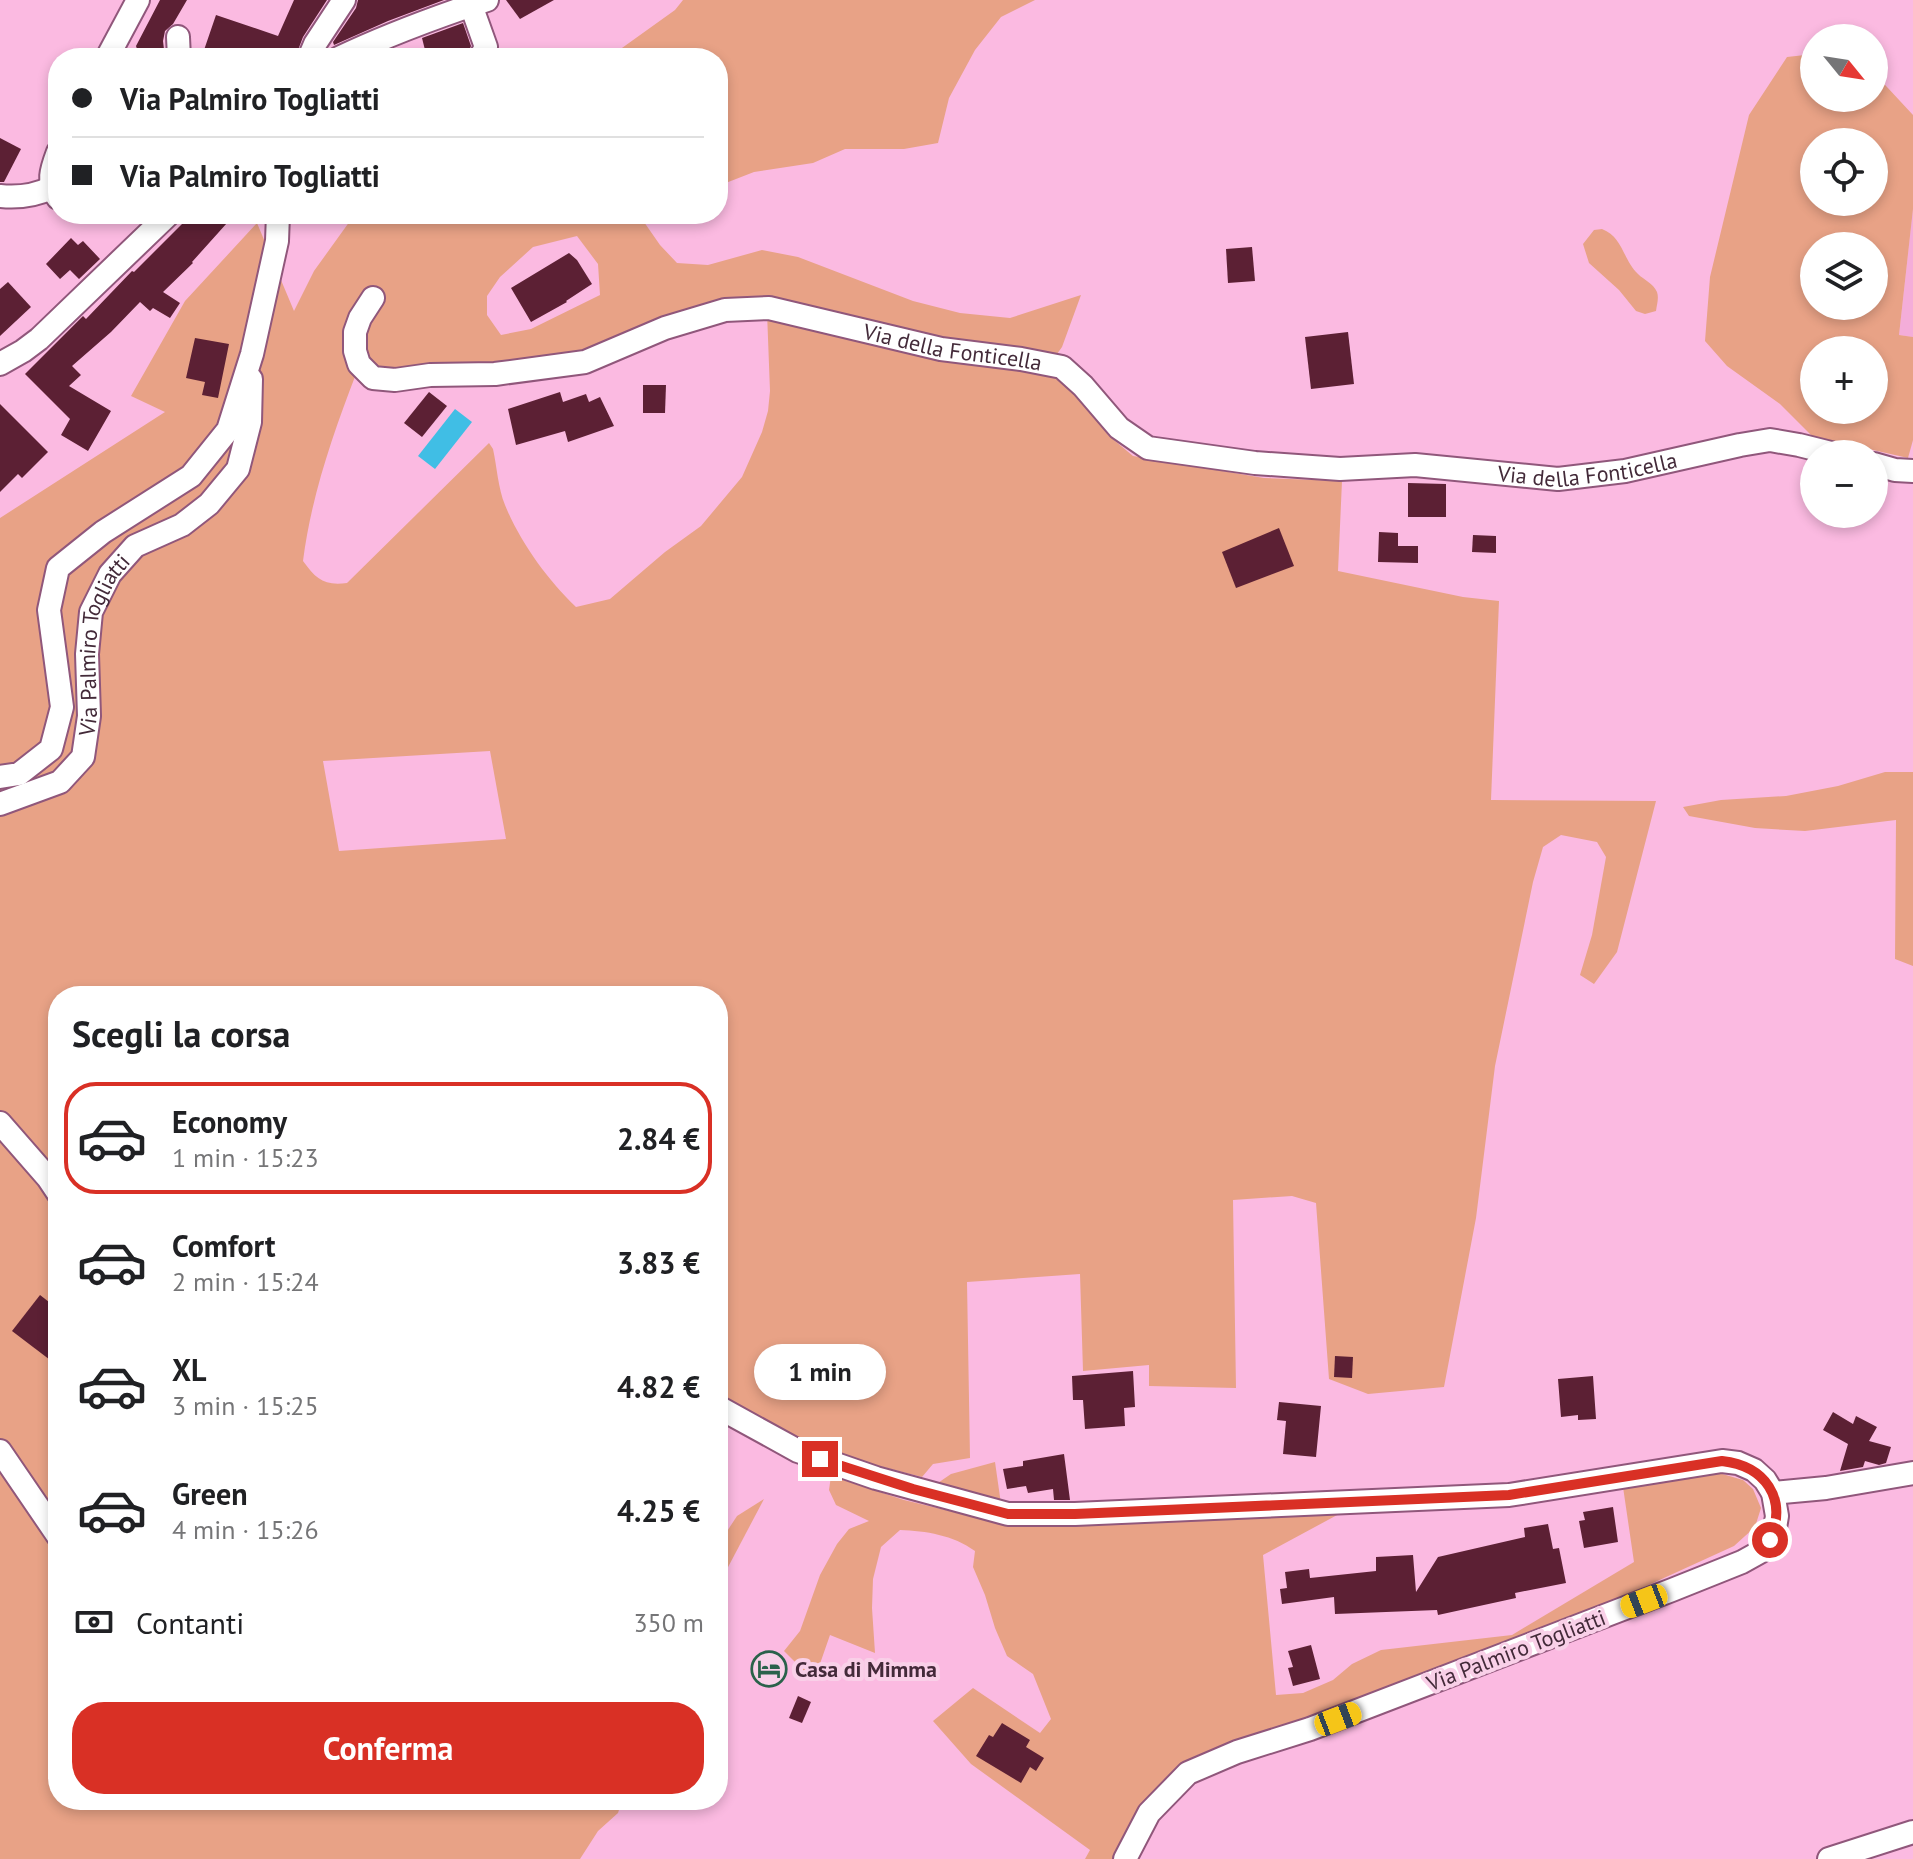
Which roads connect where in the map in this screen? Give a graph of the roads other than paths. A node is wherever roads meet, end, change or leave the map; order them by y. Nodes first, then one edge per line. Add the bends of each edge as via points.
1 (138, 0) edge
2 (344, 0) edge
3 (479, 3) edge
4 (112, 48) edge
5 (313, 48) edge
6 (386, 48) edge
7 (485, 48) edge
8 (48, 194) edge
9 (0, 196) edge
10 (159, 224) edge
11 (278, 224) edge
12 (373, 298) dead end
13 (252, 354) junction
14 (0, 364) edge
15 (1800, 445) edge
16 (1888, 468) edge
17 (1913, 471) edge
18 (0, 777) edge
19 (0, 804) edge
20 (0, 1123) edge
21 (48, 1178) edge
22 (728, 1412) edge
23 (0, 1451) edge
24 (1913, 1473) edge
25 (1773, 1493) junction
26 (48, 1521) edge
27 (1911, 1821) edge
28 (1890, 1841) junction
29 (1913, 1847) edge
30 (1839, 1855) edge
31 (1125, 1859) edge

1 - 4 street
2 - 5 street
3 - 6 street
3 - 7 street
8 - 9 street
10 - 14 street via 39,339
11 - 13 street, Via Palmiro Togliatti
12 - 15 street, Via della Fonticella via 355,332 355,351 373,378 495,374 585,362 665,328 725,310 769,308 941,349 1062,367 1119,428 1148,448 1255,463 1340,469 1415,465 1558,479 1625,471 1770,440
13 - 18 street, Via Palmiro Togliatti via 228,430 191,476 103,532 58,568 49,610 62,707 51,749 19,774
13 - 19 street, Via Palmiro Togliatti via 250,422 238,469 209,504 182,525 135,546 110,574 91,612 83,757 60,782
16 - 17 street
20 - 21 street
22 - 25 street via 820,1459 1008,1514 1509,1495 1722,1461 1754,1470
23 - 26 street
24 - 25 street
25 - 31 street, Via Palmiro Togliatti via 1775,1528 1760,1552 1188,1773 1149,1813
27 - 28 street
27 - 30 street
28 - 29 street
28 - 30 street

